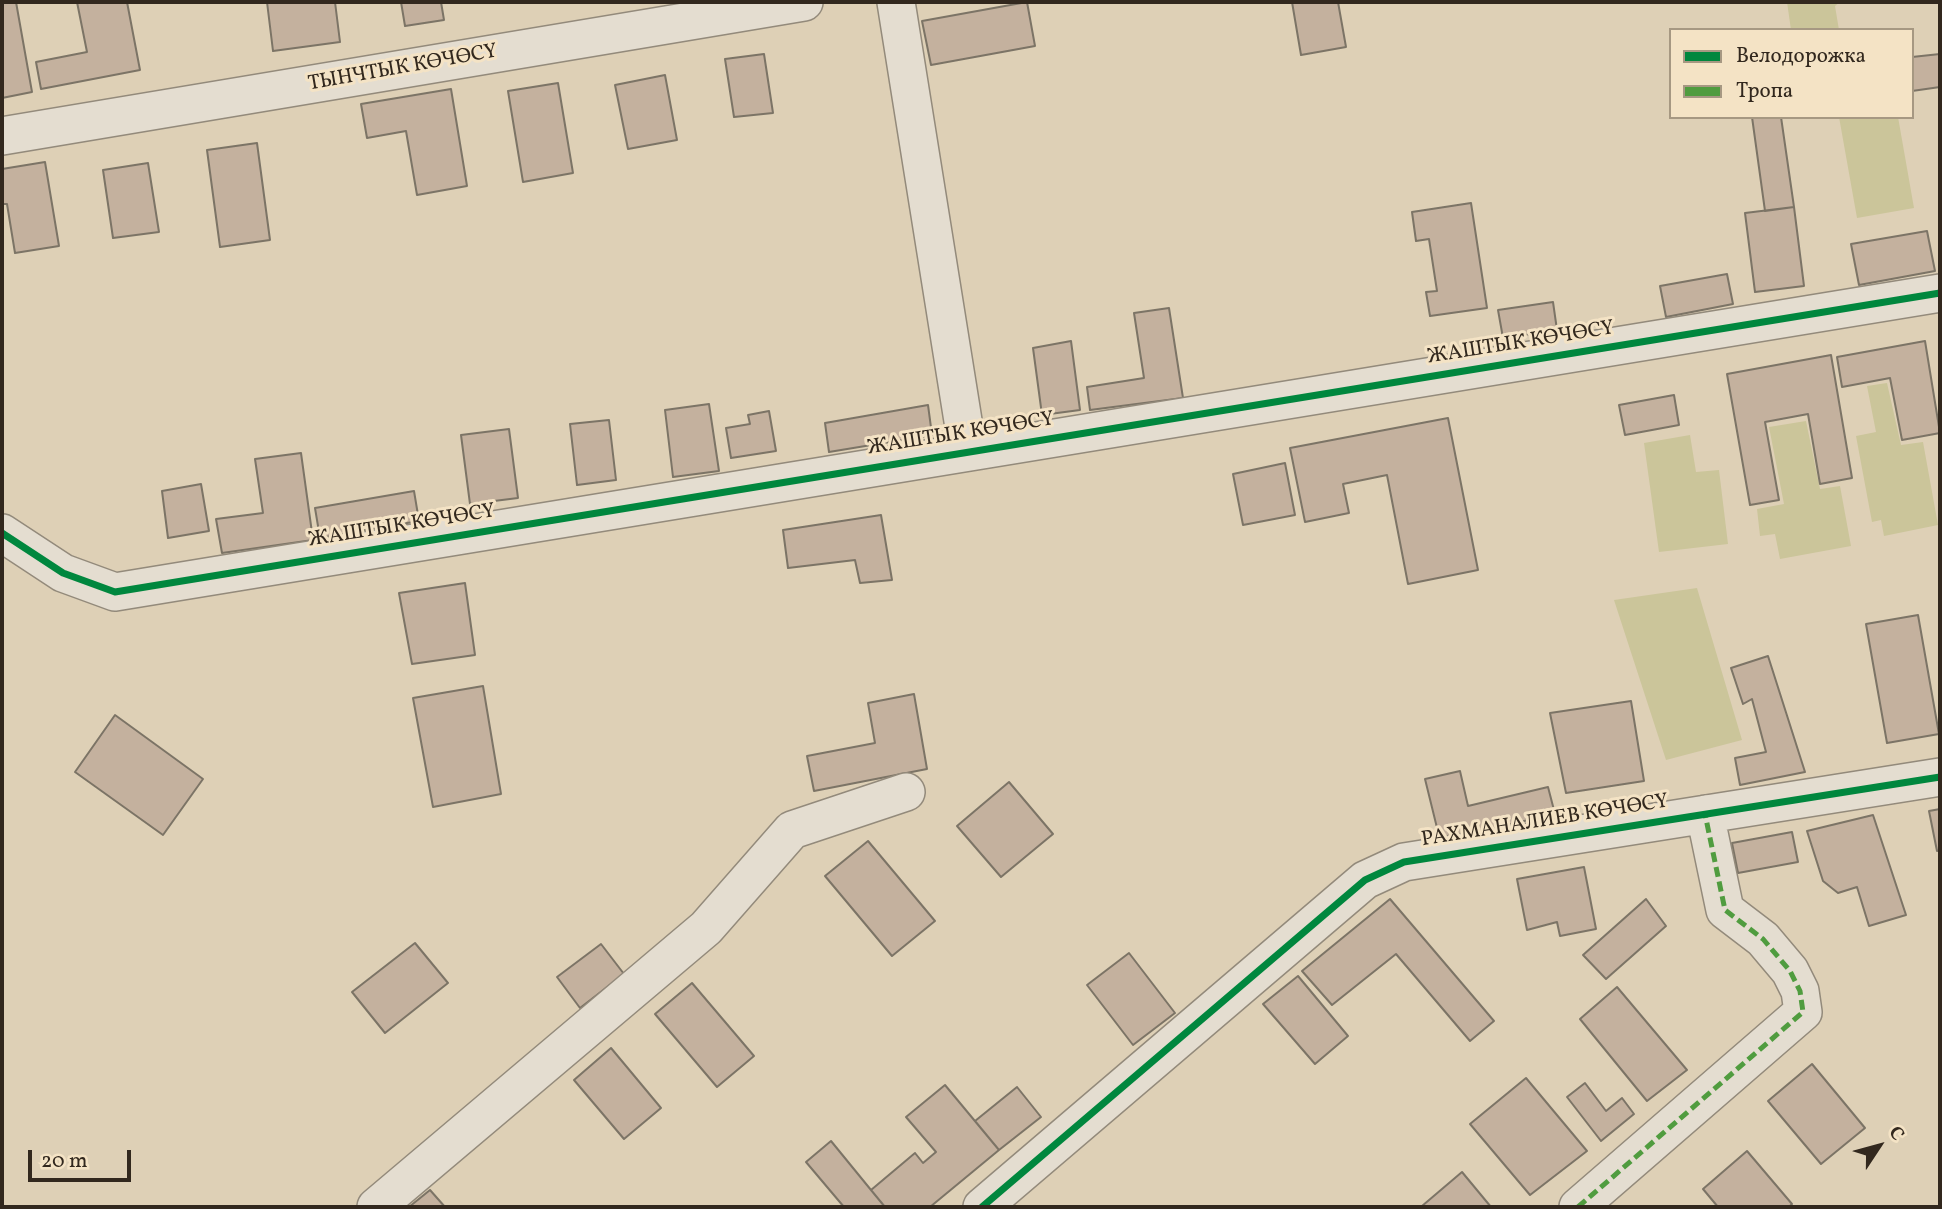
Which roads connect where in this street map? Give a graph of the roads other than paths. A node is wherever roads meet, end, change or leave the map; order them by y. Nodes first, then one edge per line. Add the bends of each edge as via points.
1 (804, 2) edge
2 (896, 2) edge
3 (2, 136) edge
4 (1940, 293) edge
5 (968, 452) junction
6 (2, 533) edge
7 (1940, 777) edge
8 (906, 792) dead end
9 (1705, 814) junction
10 (376, 1207) edge
11 (982, 1207) edge
12 (1578, 1207) edge

1 - 3 street, ТЫНЧТЫК КӨЧӨСҮ
2 - 5 street
4 - 5 street, ЖАШТЫК КӨЧӨСҮ
5 - 6 street, ЖАШТЫК КӨЧӨСҮ via 115,592 63,573
7 - 9 street, РАХМАНАЛИЕВ КӨЧӨСҮ
8 - 10 street via 793,830 706,928
9 - 11 street, РАХМАНАЛИЕВ КӨЧӨСҮ via 1404,862 1365,880
9 - 12 street via 1725,910 1763,939 1790,971 1803,1012

